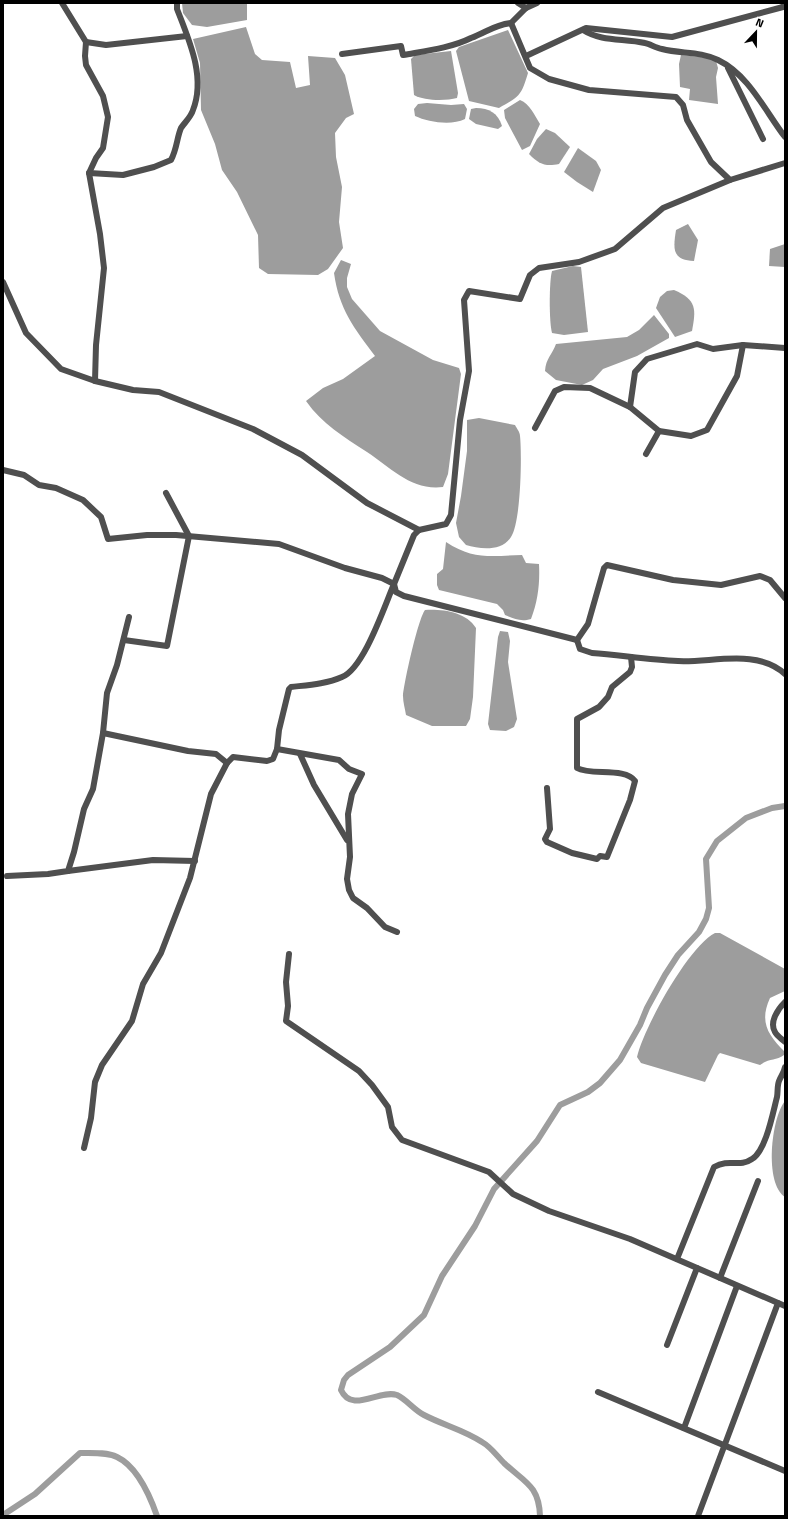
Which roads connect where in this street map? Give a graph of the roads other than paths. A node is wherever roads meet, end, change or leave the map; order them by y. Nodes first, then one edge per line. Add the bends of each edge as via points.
1 (62, 3) edge
2 (177, 3) edge
3 (518, 3) edge
4 (537, 3) edge
5 (784, 3) edge
6 (526, 8) junction
7 (511, 23) junction
8 (583, 30) junction
9 (187, 36) junction
10 (86, 42) junction
11 (342, 54) dead end
12 (526, 56) junction
13 (726, 65) junction
14 (785, 137) edge
15 (763, 139) dead end
16 (785, 163) edge
17 (89, 173) junction
18 (730, 180) junction
19 (3, 282) edge
20 (743, 345) junction
21 (785, 348) edge
22 (95, 382) junction
23 (630, 407) junction
24 (535, 428) dead end
25 (659, 431) junction
26 (646, 454) dead end
27 (3, 470) edge
28 (166, 493) dead end
29 (420, 530) junction
30 (189, 536) junction
31 (394, 584) junction
32 (785, 598) edge
33 (129, 617) dead end
34 (124, 640) junction
35 (577, 640) junction
36 (631, 657) junction
37 (785, 674) edge
38 (103, 733) junction
39 (276, 749) junction
40 (300, 754) junction
41 (227, 763) junction
42 (547, 788) dead end
43 (348, 842) junction
44 (195, 860) junction
45 (68, 871) junction
46 (7, 876) dead end
47 (396, 932) dead end
48 (289, 954) dead end
49 (785, 1002) edge
50 (785, 1042) edge
51 (785, 1068) edge
52 (84, 1148) dead end
53 (758, 1181) dead end
54 (677, 1259) junction
55 (697, 1268) junction
56 (720, 1278) junction
57 (737, 1286) junction
58 (778, 1303) junction
59 (785, 1306) edge
60 (667, 1345) dead end
61 (598, 1392) dead end
62 (684, 1428) junction
63 (725, 1445) junction
64 (785, 1471) edge
65 (698, 1516) edge

1 - 10 street
2 - 9 street
3 - 6 street
4 - 6 street
5 - 8 street via 783,7 672,37 586,28
6 - 7 street
7 - 11 street via 498,24 470,39 416,53 402,55 401,46
7 - 12 street
8 - 12 street
8 - 13 street via 605,39 645,43 662,49 700,54
9 - 10 street via 106,45
9 - 17 street via 198,86 193,111 181,129 177,149 171,160 123,175
10 - 17 street via 86,65 103,96 108,117 103,148
12 - 18 street via 530,68 549,79 589,90 676,97 683,105 686,120 711,162
13 - 14 street via 751,88
13 - 15 street
16 - 18 street
17 - 22 street via 104,268
18 - 29 street via 663,208 615,249 579,262 539,268 530,275 520,299 469,290 464,300 469,371 460,420 451,515 446,524
19 - 22 street via 26,333 61,369
20 - 21 street
20 - 23 street via 713,349 697,344 647,359 635,372
20 - 25 street via 737,376 707,430 691,436
22 - 29 street via 133,390 160,392 254,429 302,455 367,503
23 - 24 street via 590,388 564,387 555,391
23 - 25 street
25 - 26 street
27 - 30 street via 24,475 39,484 56,488 83,500 101,517 108,539 147,535
28 - 30 street
29 - 31 street via 414,535
30 - 31 street via 279,544
30 - 34 street via 167,646
31 - 35 street via 396,592 404,596
31 - 39 street via 364,654 350,672 343,677 289,689
32 - 35 street via 766,577 721,584 673,580 607,565 588,624
33 - 34 street
34 - 38 street via 107,693
35 - 36 street via 580,649 592,653
36 - 37 street via 680,662 752,660 765,663
36 - 42 street via 630,672 612,687 599,706 577,720 577,768 621,774 635,780 630,800 607,857 600,856 597,859 572,853 547,842 545,839 550,829
38 - 41 street via 188,751 216,754
38 - 45 street via 93,789 84,809
39 - 40 street
39 - 41 street via 270,761 238,757 230,759
40 - 43 street via 314,785
40 - 43 street via 339,760 349,769 362,774 352,794 348,814
41 - 44 street via 211,794
43 - 47 street via 350,857 347,879 353,898 372,912 385,927
44 - 45 street via 153,860
44 - 52 street via 161,953 143,984 132,1021 100,1069 95,1082
45 - 46 street
48 - 54 street via 286,1021 359,1071 388,1107 392,1128 402,1140 489,1172 513,1194 548,1211 630,1239
49 - 50 street via 777,1010 773,1023 774,1032
51 - 54 street via 761,1150 754,1158 744,1163 723,1162 714,1167
53 - 56 street
54 - 55 street
55 - 56 street
55 - 60 street
56 - 57 street
57 - 58 street
57 - 62 street
58 - 59 street
58 - 63 street
61 - 62 street
62 - 63 street
63 - 64 street
63 - 65 street

